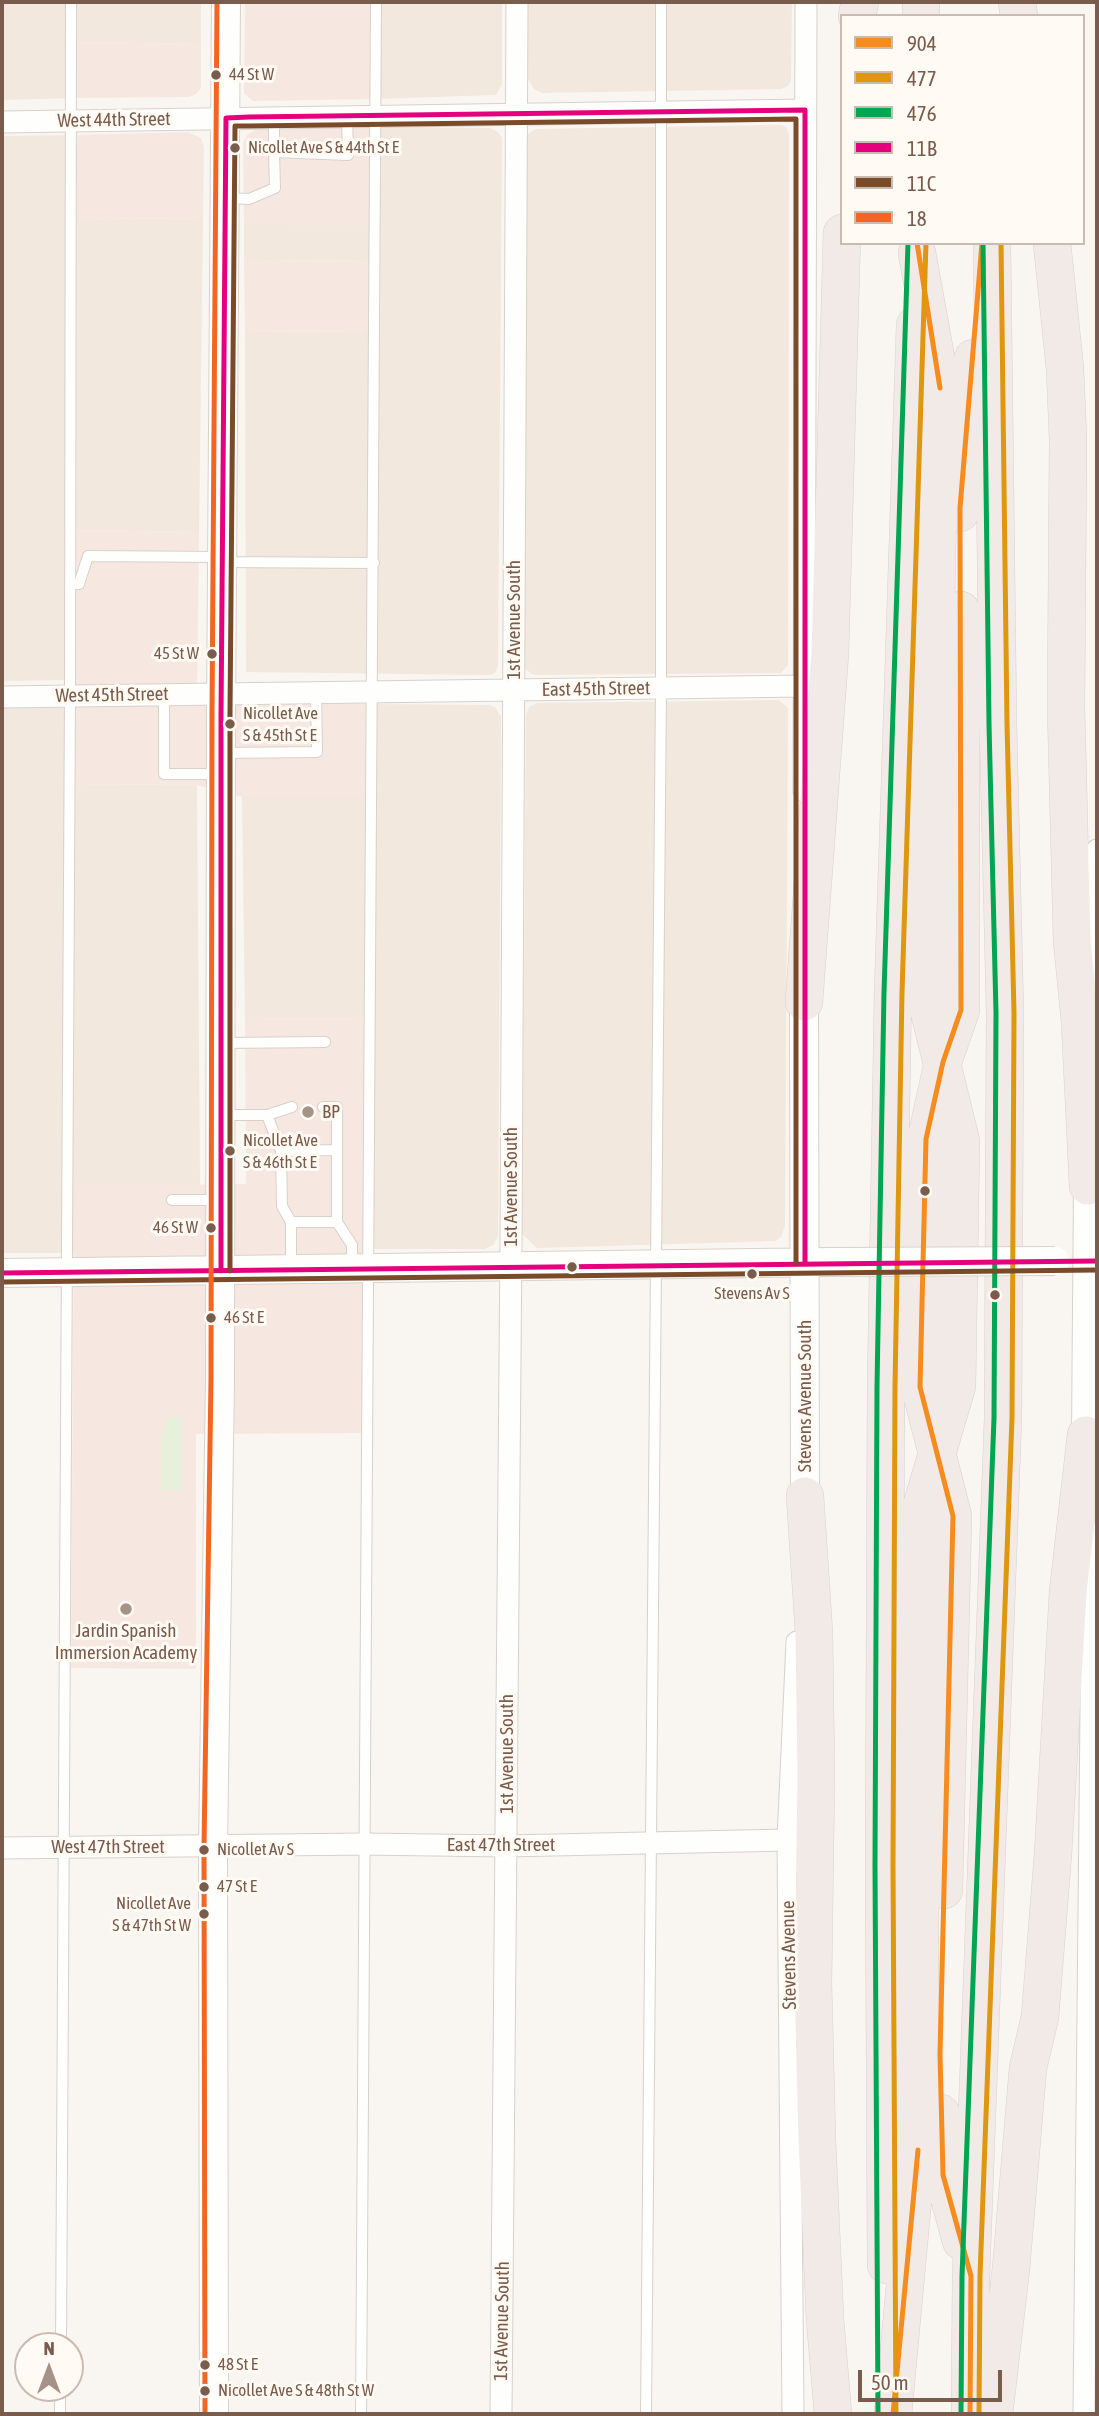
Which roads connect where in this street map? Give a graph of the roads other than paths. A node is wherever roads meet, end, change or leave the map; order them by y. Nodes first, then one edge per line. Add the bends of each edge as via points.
1 (71, 2) edge
2 (226, 2) edge
3 (376, 2) edge
4 (517, 2) edge
5 (662, 2) edge
6 (806, 2) edge
7 (805, 110) junction
8 (661, 112) junction
9 (517, 114) junction
10 (347, 116) junction
11 (377, 116) junction
12 (274, 117) junction
13 (226, 118) junction
14 (70, 121) junction
15 (2, 122) edge
16 (274, 152) junction
17 (225, 198) junction
18 (842, 245) edge
19 (982, 245) edge
20 (992, 245) edge
21 (1052, 245) edge
22 (917, 248) edge
23 (223, 560) junction
24 (374, 563) junction
25 (70, 584) junction
26 (803, 686) junction
27 (661, 688) junction
28 (514, 690) junction
29 (373, 691) junction
30 (316, 692) junction
31 (164, 694) junction
32 (221, 694) junction
33 (70, 696) junction
34 (2, 697) edge
35 (221, 763) junction
36 (1097, 850) edge
37 (803, 1002) junction
38 (325, 1042) dead end
39 (222, 1043) junction
40 (943, 1062) junction
41 (292, 1107) dead end
42 (323, 1107) dead end
43 (222, 1115) junction
44 (267, 1115) junction
45 (337, 1150) junction
46 (281, 1151) junction
47 (1087, 1186) junction
48 (172, 1200) dead end
49 (221, 1200) junction
50 (291, 1222) junction
51 (337, 1222) junction
52 (1093, 1261) edge
53 (818, 1263) junction
54 (656, 1265) junction
55 (511, 1267) junction
56 (360, 1269) junction
57 (291, 1270) junction
58 (221, 1271) junction
59 (66, 1272) junction
60 (2, 1273) edge
61 (1086, 1435) junction
62 (937, 1459) junction
63 (805, 1496) junction
64 (1093, 1836) edge
65 (788, 1840) junction
66 (365, 1844) junction
67 (651, 1844) junction
68 (506, 1846) junction
69 (214, 1847) junction
70 (2, 1848) edge
71 (63, 1848) junction
72 (971, 2276) junction
73 (61, 2332) edge
74 (1088, 2412) edge
75 (214, 2414) edge
76 (361, 2414) edge
77 (501, 2414) edge
78 (646, 2414) edge
79 (793, 2414) edge
80 (833, 2414) edge
81 (887, 2414) edge
82 (893, 2414) edge
83 (970, 2414) edge
84 (994, 2414) edge

1 - 14 lane
2 - 13 main road
3 - 11 lane
4 - 9 street, 1st Avenue South
5 - 8 lane
6 - 7 street
7 - 8 street, West 44th Street
7 - 26 street
8 - 9 street, West 44th Street
8 - 27 lane
9 - 11 street, West 44th Street
9 - 28 street, 1st Avenue South
10 - 11 street, West 44th Street
10 - 12 street, West 44th Street
10 - 16 lane via 348,155
11 - 24 lane
12 - 13 street, West 44th Street
12 - 16 lane
13 - 14 street, West 44th Street
13 - 17 main road
14 - 15 street, West 44th Street
14 - 25 lane
16 - 17 lane via 275,188 249,199
17 - 23 main road
18 - 37 highway via 830,653
19 - 40 highway via 960,508 961,1010
20 - 72 highway via 1004,1013 1003,1404
21 - 47 highway via 1068,440 1066,707 1072,941
22 - 40 highway via 940,380 929,1011
22 - 81 highway via 892,992 886,1373
23 - 24 lane
23 - 25 lane via 88,556 79,584
23 - 32 main road
24 - 29 lane
25 - 33 lane
26 - 27 street, East 45th Street
26 - 37 street
27 - 28 street, East 45th Street
27 - 54 lane
28 - 29 street, East 45th Street
28 - 55 street, 1st Avenue South
29 - 30 street, East 45th Street
29 - 56 lane
30 - 32 street, East 45th Street
30 - 35 lane via 317,752
31 - 32 street, West 45th Street
31 - 33 street, West 45th Street
31 - 35 lane via 164,774
32 - 35 main road
33 - 34 street, West 45th Street
33 - 59 lane
35 - 39 main road
36 - 47 street
37 - 53 main road, Stevens Avenue South
38 - 39 lane
39 - 43 main road
40 - 62 highway via 961,1141 957,1386
41 - 44 lane
42 - 45 lane via 337,1107
43 - 44 lane
43 - 49 main road
44 - 46 lane
45 - 46 lane
45 - 51 lane
46 - 50 lane via 282,1206
47 - 52 main road
48 - 49 lane
49 - 58 main road
50 - 51 lane
50 - 57 lane
51 - 56 lane
52 - 53 main road, bridge
52 - 61 main road
53 - 54 main road
53 - 63 main road, Stevens Avenue South
54 - 55 main road
54 - 67 lane
55 - 56 main road
55 - 68 street, 1st Avenue South
56 - 57 main road
56 - 66 lane
57 - 58 main road
58 - 59 main road
58 - 69 main road
59 - 60 main road
59 - 71 lane
61 - 64 street
61 - 84 highway via 1068,1592 1040,2017 1028,2068
62 - 72 highway via 953,1516 940,2054 943,2175
62 - 82 highway via 917,1521 921,2113
63 - 65 street, Stevens Avenue
63 - 80 highway via 814,1633 817,2139
64 - 74 street
65 - 67 street, East 47th Street
65 - 79 street, Stevens Avenue
66 - 68 street, East 47th Street
66 - 69 street, East 47th Street
66 - 76 lane
67 - 68 street, East 47th Street
67 - 78 lane
68 - 77 street, 1st Avenue South
69 - 71 street, West 47th Street
69 - 75 main road
70 - 71 street, West 47th Street
71 - 73 lane
72 - 83 highway

